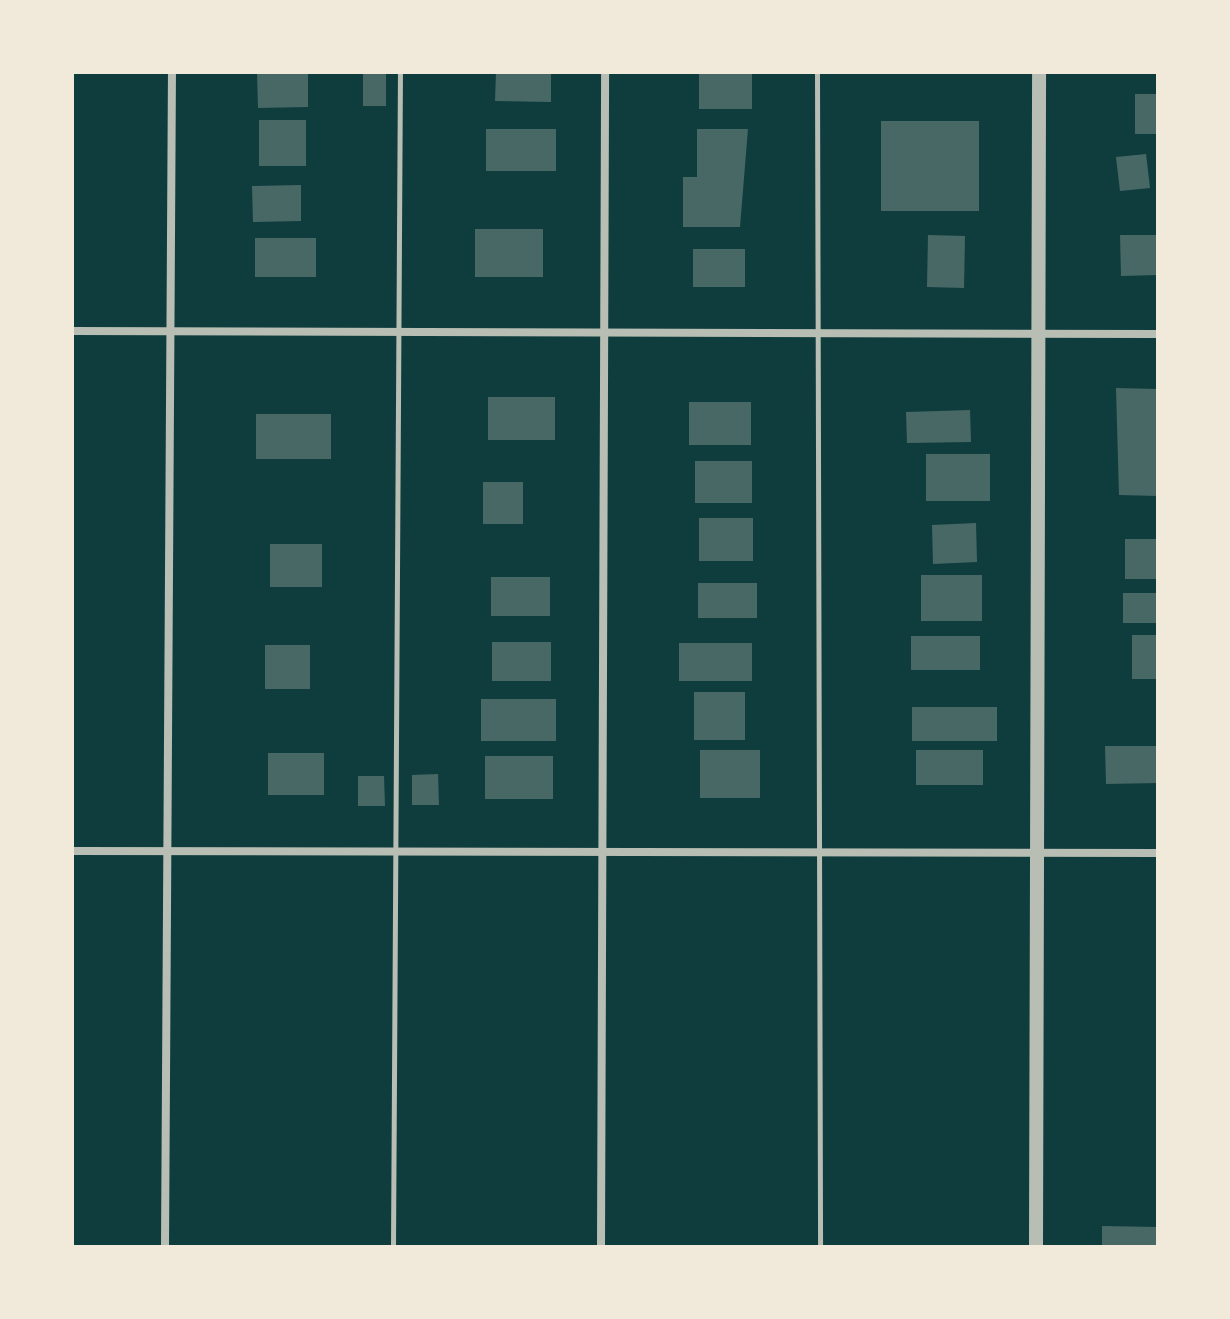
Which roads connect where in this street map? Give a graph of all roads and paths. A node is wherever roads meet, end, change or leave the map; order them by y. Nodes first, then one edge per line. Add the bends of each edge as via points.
1 (172, 72) edge
2 (400, 72) edge
3 (605, 72) edge
4 (817, 72) edge
5 (1039, 72) edge
6 (72, 331) edge
7 (172, 331) junction
8 (400, 332) junction
9 (603, 332) junction
10 (816, 333) junction
11 (1042, 333) junction
12 (1158, 334) edge
13 (603, 849) junction
14 (72, 851) edge
15 (165, 851) junction
16 (395, 851) junction
17 (821, 851) junction
18 (1039, 852) junction
19 (1158, 853) edge
20 (165, 1247) edge
21 (393, 1247) edge
22 (601, 1247) edge
23 (820, 1247) edge
24 (1036, 1247) edge

1 - 7 street
2 - 8 lane
3 - 9 street
4 - 10 lane
5 - 11 street
6 - 7 street
7 - 8 street
7 - 15 street
8 - 9 street
8 - 16 lane
9 - 10 street
9 - 13 street
10 - 11 street
10 - 17 lane
11 - 12 street
11 - 18 street
13 - 16 street
13 - 17 street
13 - 22 street
14 - 15 street
15 - 16 street
15 - 20 street
16 - 21 lane
17 - 18 street
17 - 23 lane
18 - 19 street
18 - 24 street

